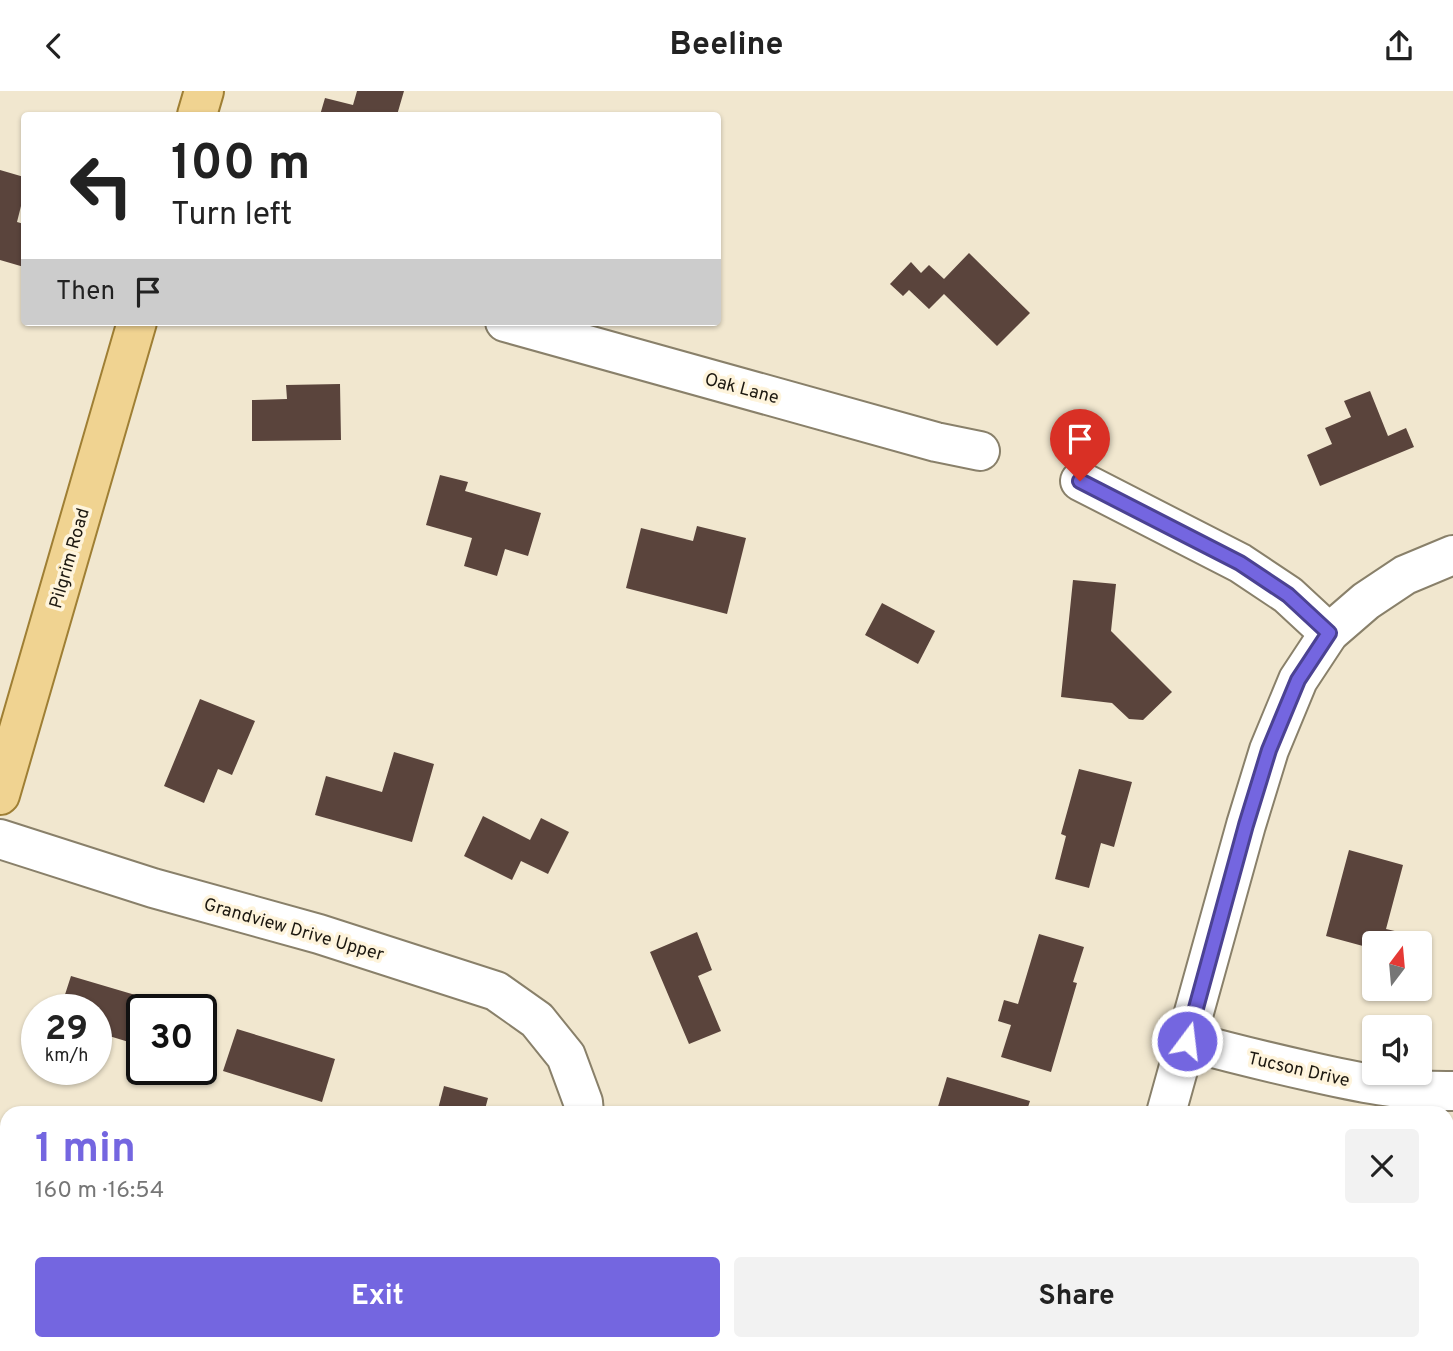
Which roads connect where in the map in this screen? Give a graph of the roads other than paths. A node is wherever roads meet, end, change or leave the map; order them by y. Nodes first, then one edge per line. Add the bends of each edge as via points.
1 (204, 91) edge
2 (198, 112) edge
3 (136, 326) edge
4 (519, 326) edge
5 (980, 451) dead end
6 (1080, 481) dead end
7 (1453, 555) edge
8 (1329, 633) junction
9 (0, 795) edge
10 (0, 839) edge
11 (1187, 1041) junction
12 (1453, 1091) edge
13 (583, 1106) edge
14 (1168, 1106) edge

1 - 2 main road
3 - 9 main road, Pilgrim Road
4 - 5 street, Oak Lane
6 - 8 street via 1240,563 1288,595
7 - 8 street via 1405,575
8 - 11 street via 1298,680 1269,750
10 - 13 street, Grandview Drive Upper via 496,991 537,1020 566,1056
11 - 12 street, Tucson Drive via 1368,1084
11 - 14 street

